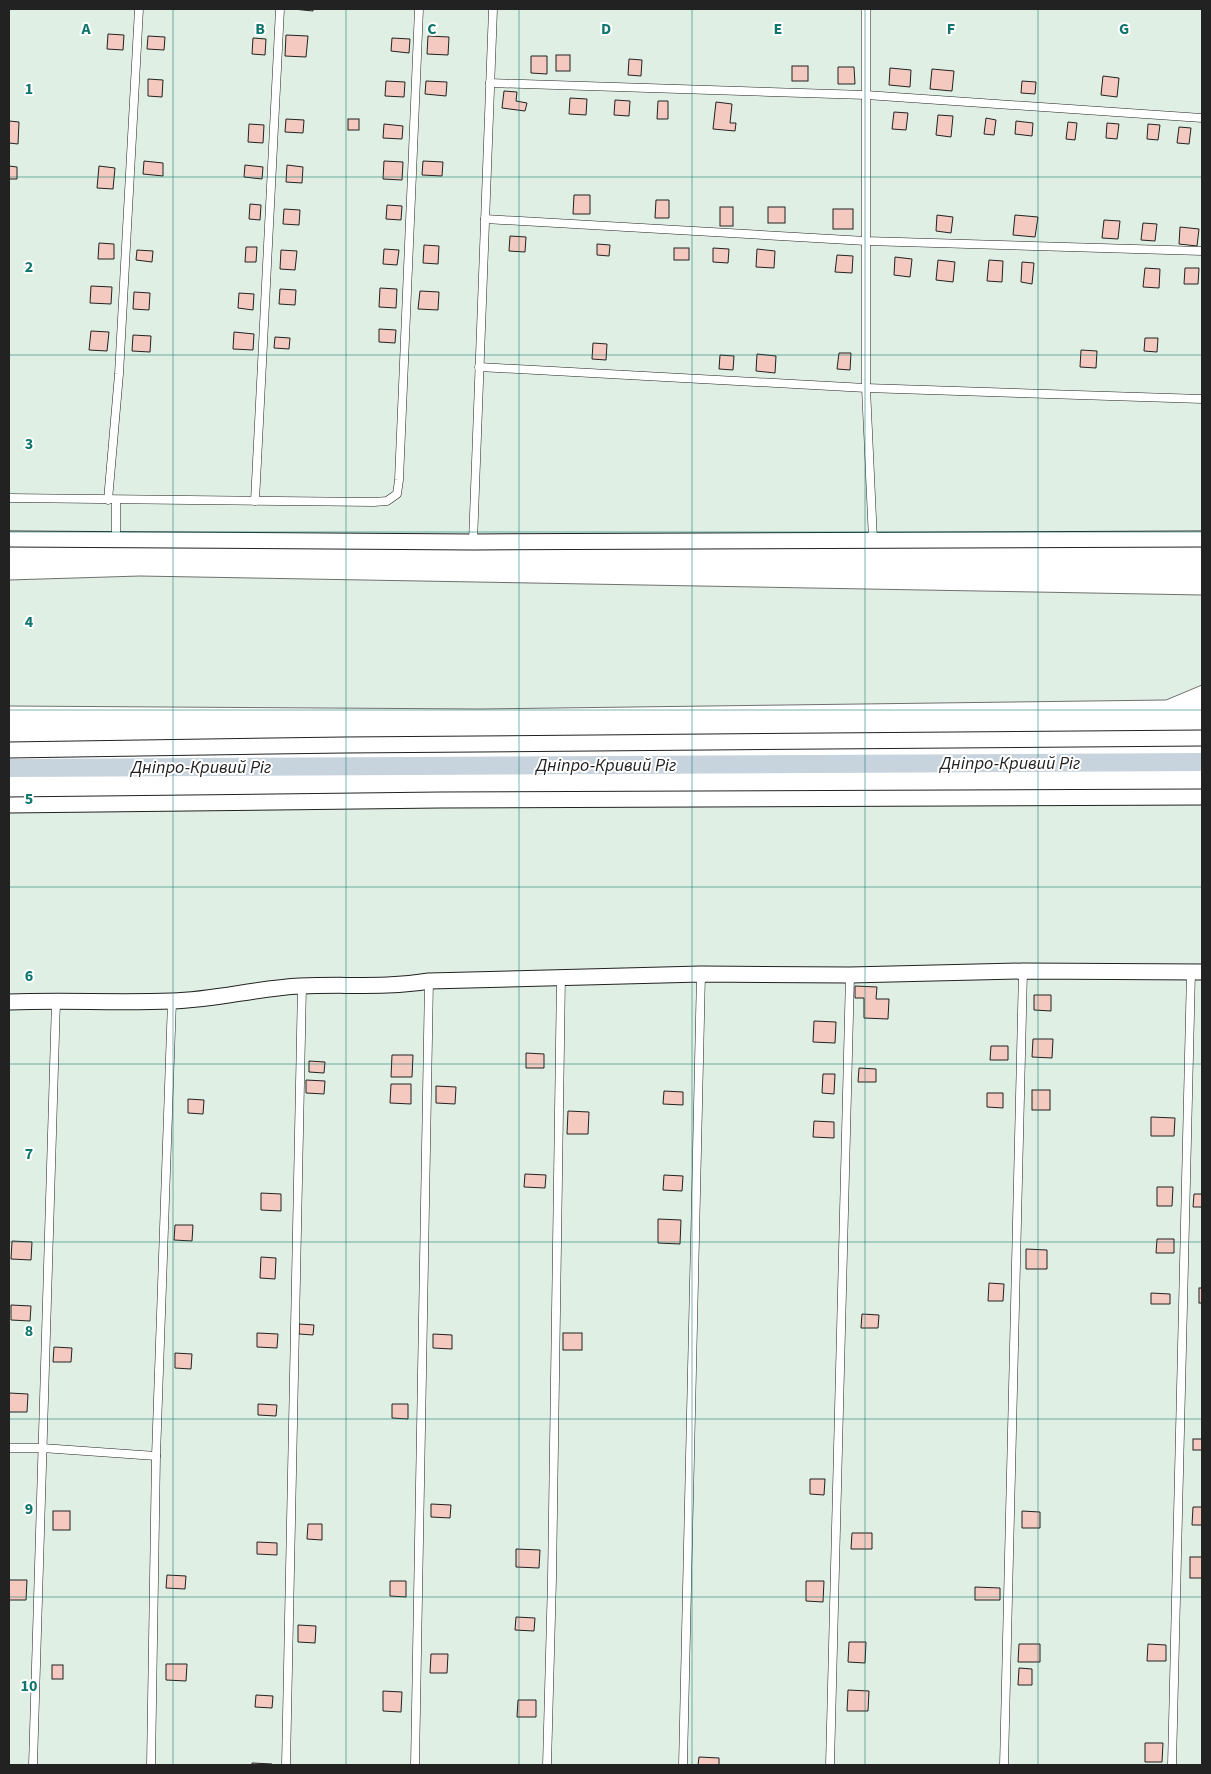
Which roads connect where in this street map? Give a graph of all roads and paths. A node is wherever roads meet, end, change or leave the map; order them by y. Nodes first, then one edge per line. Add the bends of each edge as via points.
1 (139, 9) edge
2 (280, 9) edge
3 (419, 9) edge
4 (494, 9) edge
5 (866, 9) edge
6 (490, 83) junction
7 (866, 95) junction
8 (1202, 118) edge
9 (484, 219) junction
10 (866, 242) junction
11 (1202, 251) edge
12 (479, 368) junction
13 (866, 388) junction
14 (1202, 399) edge
15 (9, 498) edge
16 (112, 500) junction
17 (255, 502) junction
18 (9, 539) edge
19 (1202, 539) edge
20 (116, 540) junction
21 (873, 540) junction
22 (472, 542) junction
23 (1202, 738) edge
24 (9, 750) edge
25 (1202, 798) edge
26 (9, 805) edge
27 (1023, 971) junction
28 (1197, 972) edge
29 (701, 974) junction
30 (850, 975) junction
31 (561, 978) junction
32 (429, 981) junction
33 (302, 986) junction
34 (56, 1000) junction
35 (172, 1001) junction
36 (9, 1002) edge
37 (9, 1448) edge
38 (42, 1448) junction
39 (156, 1456) junction
40 (33, 1765) edge
41 (151, 1765) edge
42 (286, 1765) edge
43 (415, 1765) edge
44 (547, 1765) edge
45 (683, 1765) edge
46 (830, 1765) edge
47 (1004, 1765) edge
48 (1172, 1765) edge

1 - 16 lane
2 - 17 lane
3 - 17 lane via 397,494 387,501 374,502
4 - 6 lane
5 - 7 lane
6 - 7 lane
6 - 9 lane
7 - 8 lane
7 - 10 lane
9 - 10 lane
9 - 12 lane
10 - 11 lane
10 - 13 lane
12 - 13 lane
12 - 22 lane
13 - 14 lane
13 - 21 lane
15 - 16 lane
16 - 17 lane
16 - 20 lane
18 - 20 street
19 - 21 street
20 - 22 street
21 - 22 street
23 - 24 street via 354,744
25 - 26 street
27 - 28 street
27 - 30 street
27 - 47 lane
28 - 48 lane
29 - 30 street
29 - 31 street
29 - 45 lane
30 - 46 lane
31 - 32 street
31 - 44 lane
32 - 33 street via 374,987
32 - 43 lane
33 - 35 street
33 - 42 lane
34 - 35 street
34 - 36 street
34 - 38 lane
35 - 39 lane
37 - 38 lane
38 - 39 lane
38 - 40 lane
39 - 41 lane

